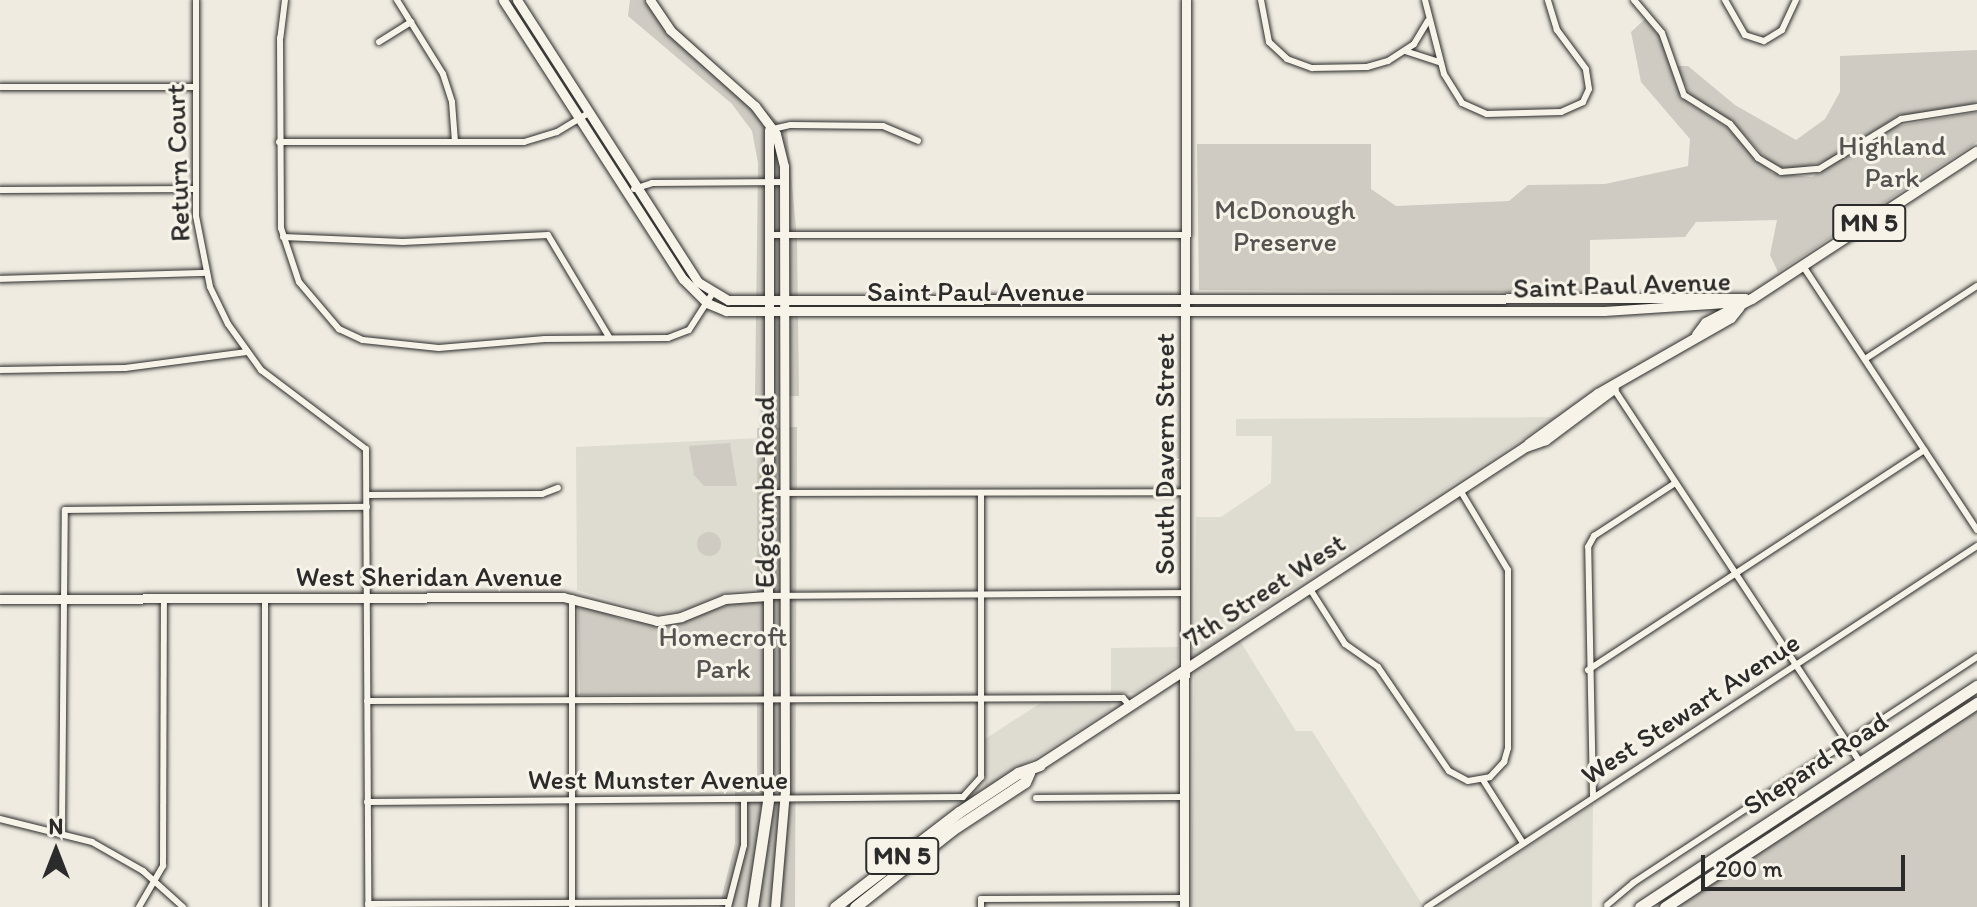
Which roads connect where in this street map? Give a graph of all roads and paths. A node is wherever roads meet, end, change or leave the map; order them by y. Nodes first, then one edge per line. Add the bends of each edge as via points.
1 (196, 0) edge
2 (285, 0) edge
3 (397, 0) edge
4 (503, 0) edge
5 (517, 0) edge
6 (650, 0) edge
7 (1186, 0) edge
8 (1261, 0) edge
9 (1425, 0) edge
10 (1550, 0) edge
11 (1634, 0) edge
12 (1725, 0) edge
13 (1796, 0) edge
14 (1428, 21) junction
15 (411, 22) junction
16 (379, 42) dead end
17 (1405, 51) junction
18 (1439, 62) junction
19 (0, 87) edge
20 (196, 87) junction
21 (1977, 107) edge
22 (589, 113) junction
23 (579, 120) junction
24 (769, 130) junction
25 (918, 141) dead end
26 (279, 142) junction
27 (455, 142) junction
28 (1977, 152) edge
29 (769, 182) junction
30 (785, 182) junction
31 (638, 187) junction
32 (196, 189) junction
33 (0, 190) edge
34 (628, 193) junction
35 (786, 234) junction
36 (769, 235) junction
37 (1186, 235) junction
38 (283, 237) junction
39 (1803, 266) junction
40 (206, 273) junction
41 (0, 279) edge
42 (1977, 286) edge
43 (710, 299) junction
44 (1752, 299) junction
45 (1186, 301) junction
46 (784, 306) junction
47 (768, 308) junction
48 (1186, 314) junction
49 (609, 337) junction
50 (247, 352) junction
51 (1865, 359) junction
52 (0, 370) edge
53 (1614, 389) junction
54 (1924, 450) junction
55 (1675, 483) junction
56 (558, 488) dead end
57 (1460, 490) junction
58 (1186, 492) junction
59 (767, 493) junction
60 (787, 493) junction
61 (981, 493) junction
62 (367, 495) junction
63 (367, 507) junction
64 (1977, 530) edge
65 (1977, 546) edge
66 (1735, 573) junction
67 (1310, 589) junction
68 (1186, 593) junction
69 (981, 594) junction
70 (767, 596) junction
71 (787, 596) junction
72 (265, 598) junction
73 (367, 598) junction
74 (572, 598) junction
75 (0, 599) edge
76 (62, 599) junction
77 (164, 599) junction
78 (1977, 657) edge
79 (1795, 665) junction
80 (1186, 670) junction
81 (1588, 670) junction
82 (1977, 686) edge
83 (981, 698) junction
84 (768, 699) junction
85 (786, 699) junction
86 (572, 700) junction
87 (367, 701) junction
88 (1977, 703) edge
89 (1130, 706) junction
90 (1847, 742) junction
91 (1910, 747) junction
92 (1861, 763) junction
93 (1040, 765) joint
94 (1029, 773) junction
95 (1483, 780) junction
96 (1839, 793) junction
97 (1185, 797) junction
98 (1593, 797) junction
99 (1036, 798) dead end
100 (572, 801) junction
101 (744, 801) junction
102 (768, 801) junction
103 (785, 801) junction
104 (367, 802) junction
105 (0, 819) edge
106 (62, 831) junction
107 (1523, 843) junction
108 (155, 881) junction
109 (981, 903) edge
110 (1184, 903) edge
111 (572, 904) edge
112 (728, 904) edge
113 (1607, 905) edge
114 (368, 906) edge
115 (139, 907) edge
116 (183, 907) edge
117 (265, 907) edge
118 (752, 907) edge
119 (775, 907) edge
120 (835, 907) edge
121 (855, 907) edge
122 (1427, 907) edge
123 (1640, 907) edge
124 (1665, 907) edge

1 - 20 street, Return Court
2 - 26 street
3 - 15 street
4 - 23 street
5 - 22 street
6 - 24 street, Edgcumbe Road via 662,22 745,95
7 - 37 street, South Davern Street
8 - 17 street via 1269,42 1295,64 1367,67
9 - 14 street
10 - 18 street via 1563,41 1586,69 1589,89 1573,109 1474,111 1457,97
11 - 21 street via 1662,33 1684,95 1730,124 1758,158 1781,172 1819,169 1901,119
12 - 13 street via 1745,35 1764,41 1782,30
14 - 17 street
14 - 18 street
15 - 16 street
15 - 27 street via 449,88
17 - 18 street
19 - 20 street
20 - 32 street, Return Court
22 - 23 street
22 - 31 street
23 - 27 street via 536,140
23 - 34 street
24 - 25 street via 791,125 883,126
24 - 29 street, Edgcumbe Road
24 - 30 street, Edgcumbe Road via 779,143
26 - 27 street
26 - 38 street
28 - 39 main road, 7th Street West / MN 5
29 - 30 street
29 - 31 street
29 - 36 street, Edgcumbe Road
30 - 35 street, Edgcumbe Road
31 - 34 street
31 - 43 street
32 - 33 street
32 - 40 street, Return Court
34 - 43 street via 683,279
35 - 36 street
35 - 37 street
35 - 46 street, Edgcumbe Road
36 - 47 street, Edgcumbe Road
37 - 45 street, South Davern Street
38 - 49 street via 296,275 316,307 339,329 363,340 439,348
38 - 49 street via 403,242 548,235
39 - 44 main road, 7th Street West / MN 5
39 - 51 street
40 - 41 street
40 - 50 street, Return Court
42 - 51 street
43 - 47 street, Saint Paul Avenue via 734,312
43 - 49 street via 689,330 676,337
44 - 45 street, Saint Paul Avenue
44 - 48 street, Saint Paul Avenue via 1721,307 1604,311
44 - 53 main road, 7th Street West / MN 5 via 1706,323 1697,335
45 - 46 street, Saint Paul Avenue
45 - 48 street, South Davern Street
46 - 47 street, Saint Paul Avenue
46 - 48 street, Saint Paul Avenue
46 - 60 street, Edgcumbe Road
47 - 59 street, Edgcumbe Road
48 - 58 street, South Davern Street
50 - 52 street via 140,367
50 - 62 street, Return Court via 293,398 365,446
51 - 54 street
53 - 55 street
53 - 57 main road, 7th Street West / MN 5 via 1556,433
54 - 64 street
54 - 66 street
55 - 66 street
55 - 81 street via 1590,541
56 - 62 street via 542,494
57 - 67 main road, 7th Street West / MN 5
57 - 95 street via 1502,554 1509,579 1508,748 1500,768
58 - 61 street
58 - 68 street, South Davern Street
59 - 60 street
59 - 70 street, Edgcumbe Road
60 - 61 street
60 - 71 street, Edgcumbe Road
61 - 69 street
62 - 63 street
63 - 73 street
63 - 76 street via 65,510
65 - 79 street, West Stewart Avenue
66 - 79 street
66 - 81 street
67 - 80 main road, 7th Street West / MN 5
67 - 95 street via 1345,644 1378,667 1449,771 1468,781
68 - 69 street, West Sheridan Avenue
68 - 80 street, South Davern Street
69 - 71 street, West Sheridan Avenue
69 - 83 street
70 - 71 street, West Sheridan Avenue
70 - 74 street, West Sheridan Avenue via 725,599 657,621
70 - 84 street, Edgcumbe Road
71 - 85 street, Edgcumbe Road
72 - 73 street, West Sheridan Avenue
72 - 77 street, West Sheridan Avenue
72 - 117 street
73 - 74 street, West Sheridan Avenue
73 - 87 street
74 - 86 street
75 - 76 street, West Sheridan Avenue
76 - 77 street, West Sheridan Avenue
76 - 106 street
77 - 108 street via 163,861
78 - 90 street
79 - 90 street
79 - 98 street, West Stewart Avenue
80 - 89 main road, 7th Street West / MN 5
80 - 97 street, South Davern Street
81 - 98 street
82 - 92 highway, Shepard Road
83 - 85 street
83 - 89 street via 1123,698
83 - 103 street, West Munster Avenue via 981,781 968,794 948,799
84 - 85 street
84 - 86 street
84 - 102 street, Edgcumbe Road
85 - 103 street, Edgcumbe Road
86 - 87 street
86 - 100 street
87 - 104 street
88 - 91 highway, Shepard Road
89 - 93 main road, 7th Street West / MN 5
90 - 92 street
90 - 113 street
91 - 92 highway via 1873,768
91 - 96 highway, Shepard Road
92 - 96 highway via 1858,775
92 - 123 highway, Shepard Road
93 - 94 highway, 7th Street West / MN 5
94 - 120 highway, MN 5 via 1018,773 959,812
94 - 121 highway, MN 5 via 1025,782 952,830
95 - 107 street
96 - 124 highway, Shepard Road
97 - 99 street
97 - 110 street, South Davern Street
98 - 107 street, West Stewart Avenue
100 - 101 street, West Munster Avenue
100 - 104 street, West Munster Avenue
100 - 111 street
101 - 102 street, West Munster Avenue
101 - 112 street via 743,851
102 - 103 street, West Munster Avenue
102 - 118 highway
103 - 119 street, Edgcumbe Road
104 - 114 street
105 - 106 street
106 - 108 street via 112,853
107 - 122 street, West Stewart Avenue
108 - 115 street
108 - 116 street
109 - 110 street
111 - 112 street
111 - 114 street

